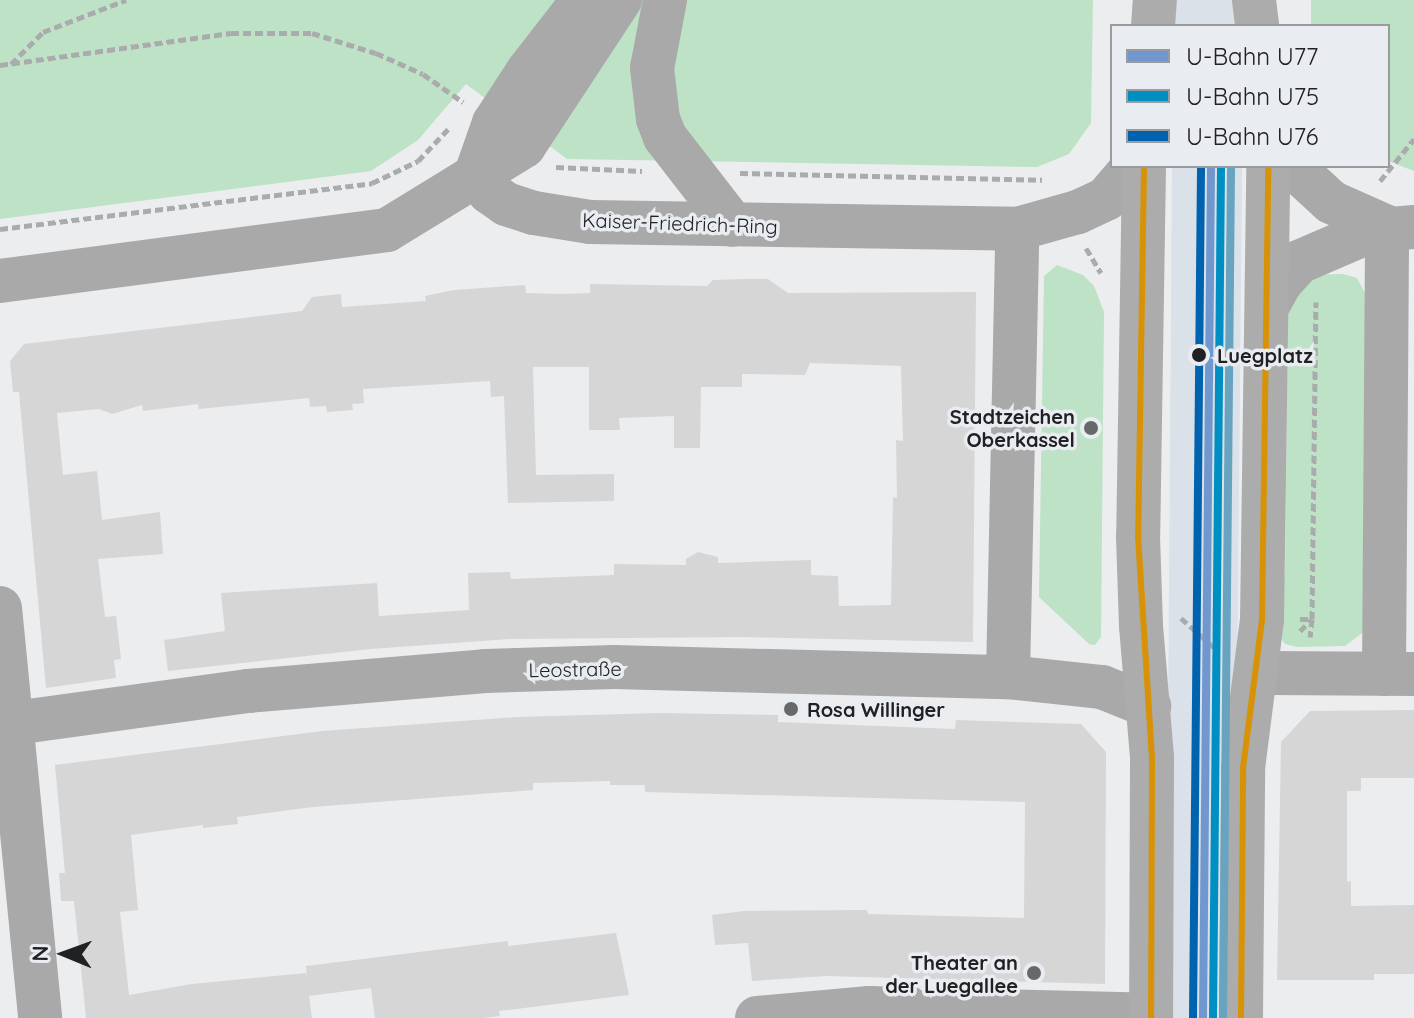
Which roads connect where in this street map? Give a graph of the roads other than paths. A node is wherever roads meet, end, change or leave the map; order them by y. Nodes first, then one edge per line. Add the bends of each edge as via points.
1 (583, 0) edge
2 (620, 0) edge
3 (665, 0) edge
4 (1155, 0) edge
5 (1254, 0) edge
6 (1153, 24) edge
7 (1257, 24) edge
8 (509, 135) junction
9 (1132, 168) edge
10 (1144, 168) edge
11 (1268, 168) edge
12 (1294, 168) edge
13 (476, 174) junction
14 (733, 225) junction
15 (1400, 227) edge
16 (1017, 229) junction
17 (0, 281) edge
18 (1268, 305) junction
19 (0, 608) edge
20 (1257, 673) junction
21 (1399, 674) edge
22 (1008, 677) junction
23 (1149, 706) junction
24 (6, 724) edge
25 (1086, 1017) edge
26 (1151, 1017) edge
27 (40, 1018) edge
28 (757, 1018) edge
29 (1241, 1018) edge

1 - 8 street via 528,71
2 - 8 street
3 - 14 street via 652,96 665,137
4 - 6 main road
5 - 7 main road
8 - 13 street
9 - 16 street, Kaiser-Friedrich-Ring via 1106,199
10 - 23 main road via 1138,536
11 - 18 main road
12 - 15 street via 1331,202
13 - 14 street, Kaiser-Friedrich-Ring via 506,204 534,213 621,224
13 - 17 street via 387,230
14 - 16 street, Kaiser-Friedrich-Ring
15 - 18 street via 1351,237 1299,262
15 - 21 street
16 - 22 street
18 - 20 main road
19 - 24 street
20 - 21 street
20 - 29 main road via 1243,768
22 - 23 street, Leostraße via 1102,687
22 - 24 street, Leostraße via 673,668 485,671 248,691
23 - 26 main road
24 - 27 street
25 - 26 street
25 - 28 street via 870,1008

